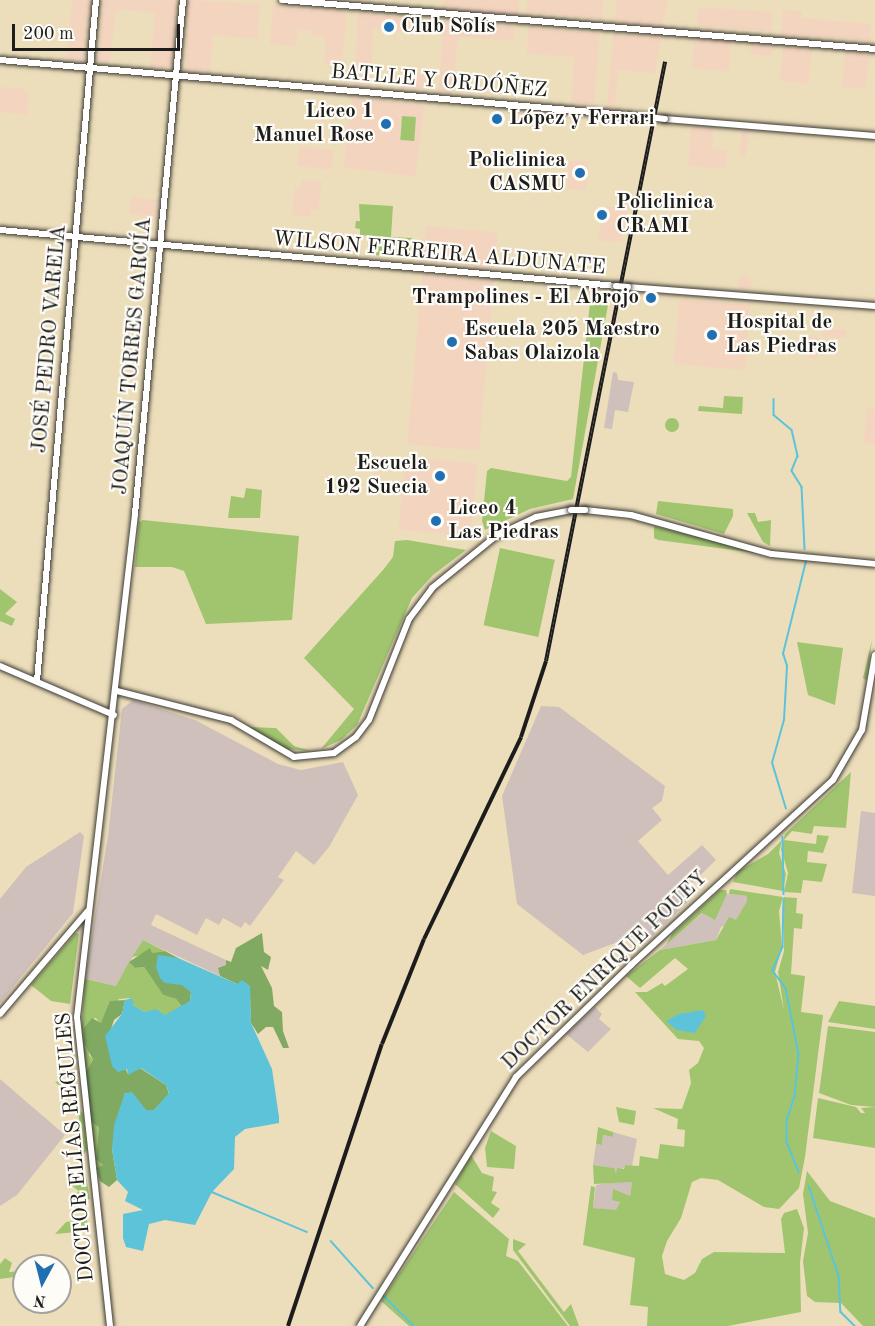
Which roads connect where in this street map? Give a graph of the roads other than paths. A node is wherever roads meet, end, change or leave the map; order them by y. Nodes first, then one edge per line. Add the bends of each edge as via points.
1 (96, 0) edge
2 (183, 0) edge
3 (282, 0) edge
4 (875, 49) edge
5 (0, 60) edge
6 (90, 68) junction
7 (176, 75) junction
8 (875, 135) edge
9 (0, 230) edge
10 (74, 238) junction
11 (160, 247) junction
12 (875, 306) edge
13 (875, 564) edge
14 (875, 655) edge
15 (0, 666) edge
16 (37, 681) junction
17 (117, 691) junction
18 (114, 715) junction
19 (88, 910) junction
20 (0, 1014) edge
21 (110, 1326) edge
22 (360, 1326) edge

1 - 6 street, JOSÉ PEDRO VARELA
2 - 7 street, JOAQUÍN TORRES GARCÍA
3 - 4 street
5 - 6 street, BATLLE Y ORDÓÑEZ
6 - 7 street, BATLLE Y ORDÓÑEZ
6 - 10 street, JOSÉ PEDRO VARELA
7 - 8 street, BATLLE Y ORDÓÑEZ, bridge
7 - 11 street, JOAQUÍN TORRES GARCÍA
9 - 10 street, WILSON FERREIRA ALDUNATE
10 - 11 street, WILSON FERREIRA ALDUNATE
10 - 16 street, JOSÉ PEDRO VARELA
11 - 12 street, WILSON FERREIRA ALDUNATE, bridge
11 - 17 street, JOAQUÍN TORRES GARCÍA
13 - 17 street, bridge via 762,552 632,515 571,510 536,517 495,536 432,588 410,619 369,720 356,737 334,753 294,757 231,720
14 - 22 street, DOCTOR ENRIQUE POUEY via 862,730 833,780 631,965 516,1077
15 - 16 street
16 - 18 street
17 - 18 street, JOAQUÍN TORRES GARCÍA
18 - 19 street, DOCTOR ELÍAS REGULES
19 - 20 street
19 - 21 street, DOCTOR ELÍAS REGULES via 77,1031

